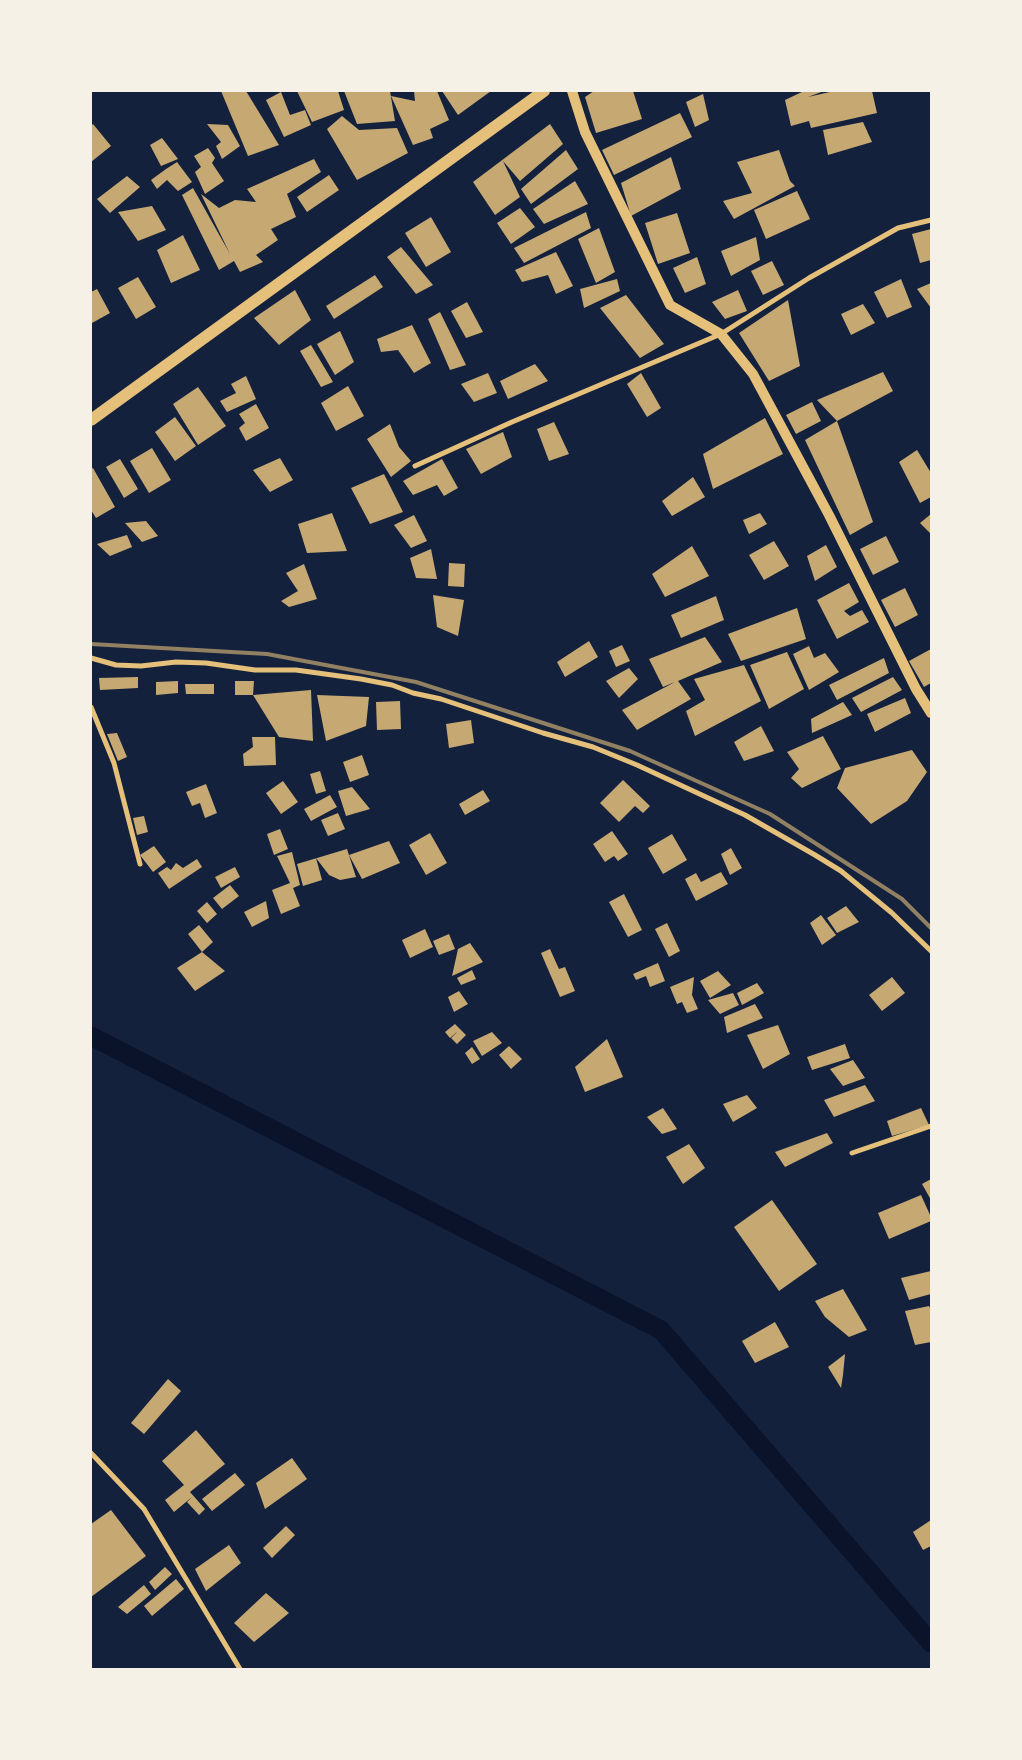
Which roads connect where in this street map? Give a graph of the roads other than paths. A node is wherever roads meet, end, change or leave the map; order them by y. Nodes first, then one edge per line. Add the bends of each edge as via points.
1 (544, 91) edge
2 (572, 91) edge
3 (931, 220) edge
4 (721, 334) junction
5 (91, 420) edge
6 (415, 466) dead end
7 (91, 658) edge
8 (91, 707) edge
9 (931, 713) edge
10 (140, 864) dead end
11 (931, 951) edge
12 (931, 1126) edge
13 (852, 1153) dead end
14 (91, 1453) edge
15 (240, 1669) edge

1 - 5 main road
2 - 4 main road via 585,132 670,305
3 - 4 street via 898,228 809,278
4 - 6 street
4 - 9 main road via 753,374
7 - 11 street via 116,665 214,664 361,679 441,699 593,747 745,815 808,850 841,871
8 - 10 street via 114,763
12 - 13 street
14 - 15 street via 144,1509

